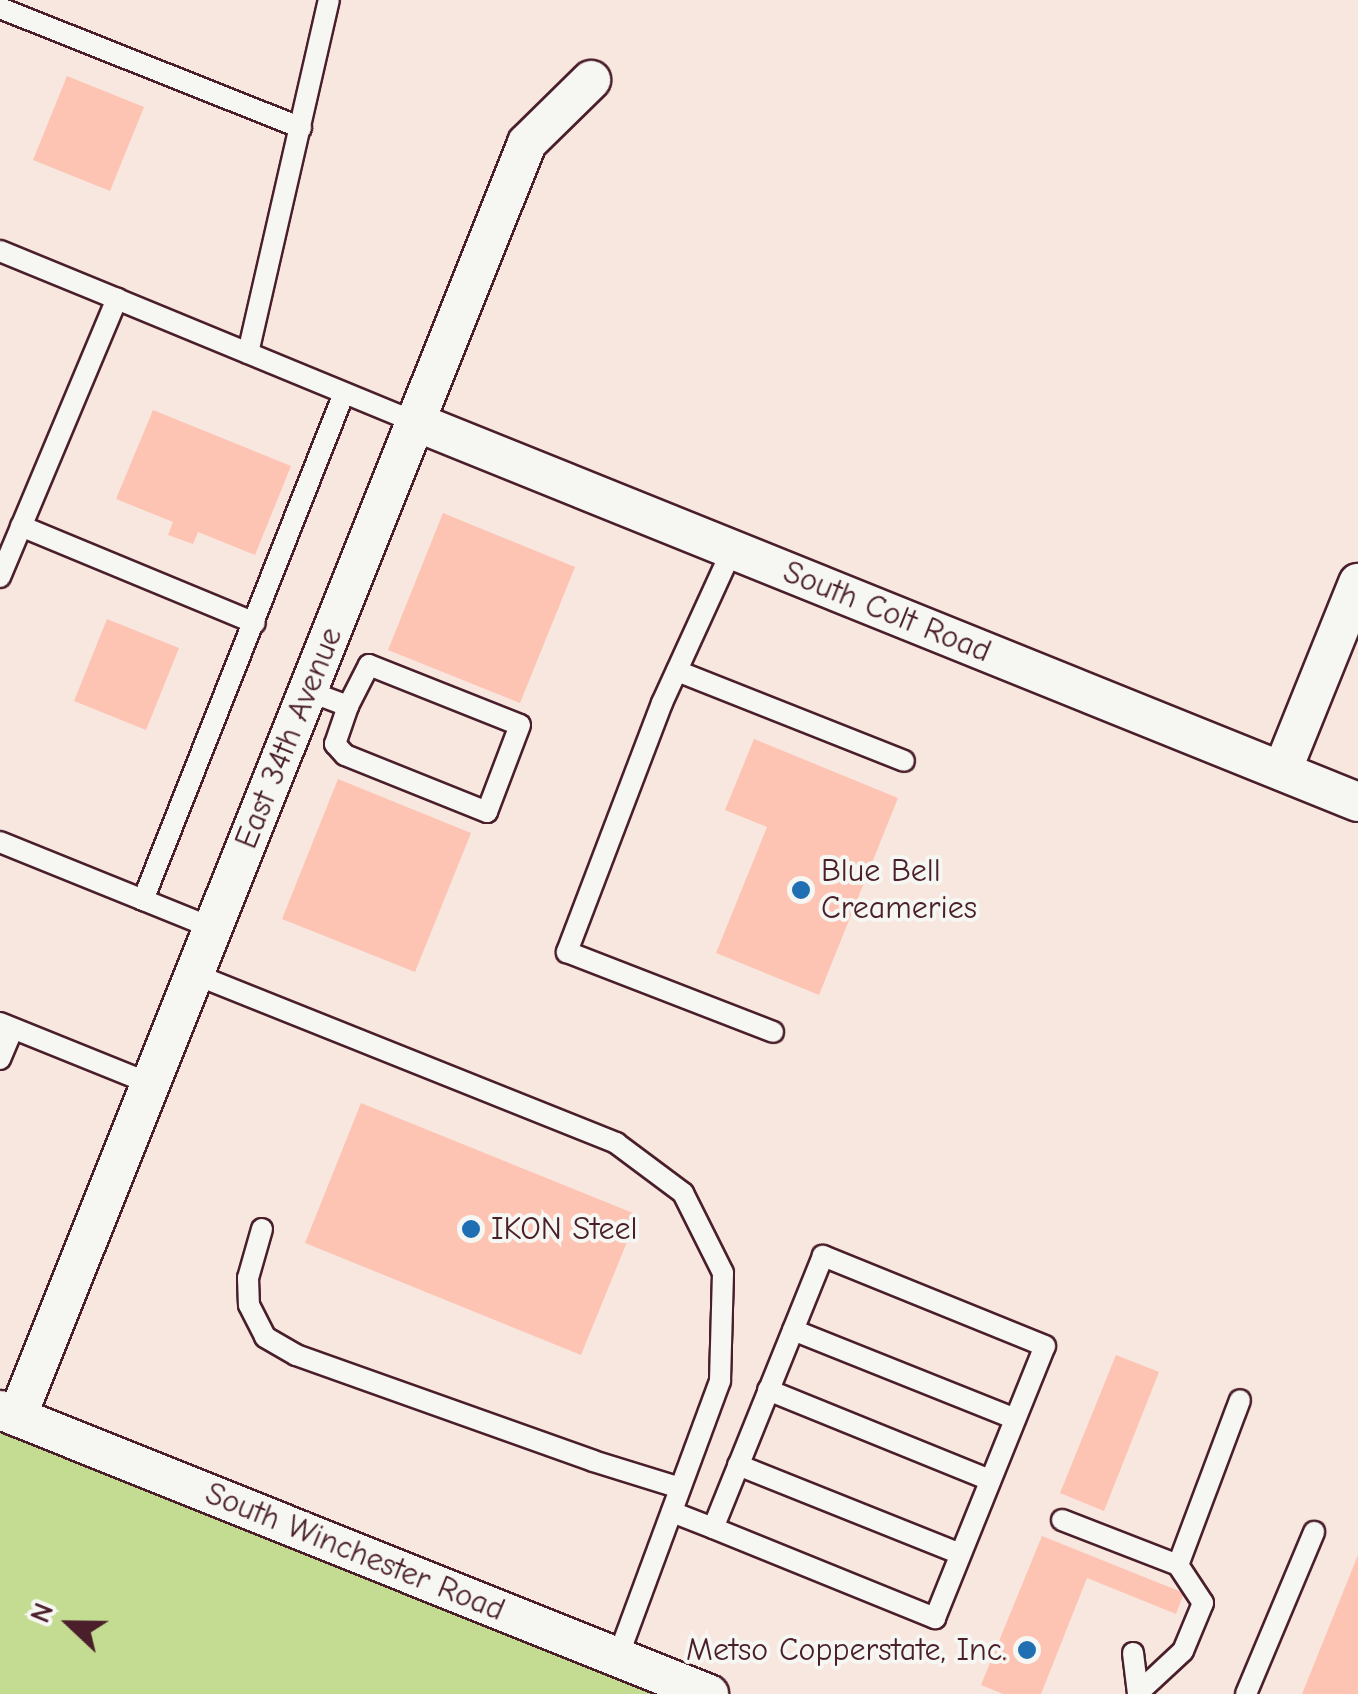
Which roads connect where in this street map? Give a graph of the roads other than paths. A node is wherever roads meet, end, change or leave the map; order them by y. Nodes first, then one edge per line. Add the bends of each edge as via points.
1 (329, 0) edge
2 (0, 8) edge
3 (592, 80) dead end
4 (301, 128) junction
5 (0, 251) edge
6 (118, 299) junction
7 (248, 353) junction
8 (344, 394) junction
9 (416, 422) junction
10 (21, 526) junction
11 (732, 550) junction
12 (0, 577) edge
13 (1358, 583) edge
14 (255, 624) junction
15 (677, 671) junction
16 (308, 691) junction
17 (348, 706) junction
18 (904, 761) dead end
19 (1282, 772) junction
20 (1358, 802) edge
21 (0, 842) edge
22 (143, 900) junction
23 (213, 928) junction
24 (194, 974) junction
25 (6, 1027) edge
26 (773, 1032) dead end
27 (0, 1059) edge
28 (151, 1084) junction
29 (262, 1229) dead end
30 (793, 1330) junction
31 (768, 1390) junction
32 (1240, 1400) dead end
33 (8, 1414) edge
34 (1015, 1419) junction
35 (738, 1465) junction
36 (990, 1480) junction
37 (680, 1488) junction
38 (672, 1512) junction
39 (1062, 1520) dead end
40 (713, 1528) junction
41 (1314, 1532) dead end
42 (960, 1554) junction
43 (1178, 1565) junction
44 (1133, 1653) dead end
45 (618, 1658) junction
46 (1138, 1693) edge
47 (709, 1694) edge
48 (1246, 1694) edge

1 - 4 lane
2 - 4 lane
3 - 9 street, East 34th Avenue via 527,143
4 - 7 lane
5 - 6 lane
6 - 7 lane
6 - 10 lane
7 - 8 lane
8 - 9 lane
8 - 14 lane
9 - 11 street, South Colt Road
9 - 16 street, East 34th Avenue
10 - 12 lane
10 - 14 lane
11 - 15 lane
11 - 19 street, South Colt Road
13 - 19 street
14 - 22 lane
15 - 18 lane
15 - 26 lane via 568,952
16 - 17 lane
16 - 23 street, East 34th Avenue
17 - 17 lane via 369,665 520,725 488,812 346,756 335,744
19 - 20 street, South Colt Road
21 - 22 lane
22 - 23 lane
23 - 24 street, East 34th Avenue
24 - 28 street, East 34th Avenue
24 - 37 lane via 616,1143 683,1192 723,1273 720,1381
25 - 27 lane
25 - 28 lane
28 - 33 street, East 34th Avenue
29 - 37 lane via 248,1278 250,1305 265,1337 296,1355
30 - 31 lane
30 - 34 lane
30 - 34 lane via 822,1256 1044,1346
31 - 35 lane
31 - 36 lane
32 - 43 lane
33 - 45 street, South Winchester Road
34 - 36 lane
35 - 40 lane
35 - 42 lane
36 - 42 lane
37 - 38 lane
38 - 40 lane
38 - 45 lane
39 - 43 lane
40 - 42 lane via 935,1618
41 - 48 lane
43 - 46 lane via 1203,1602 1183,1652
44 - 46 lane
45 - 47 street, South Winchester Road

